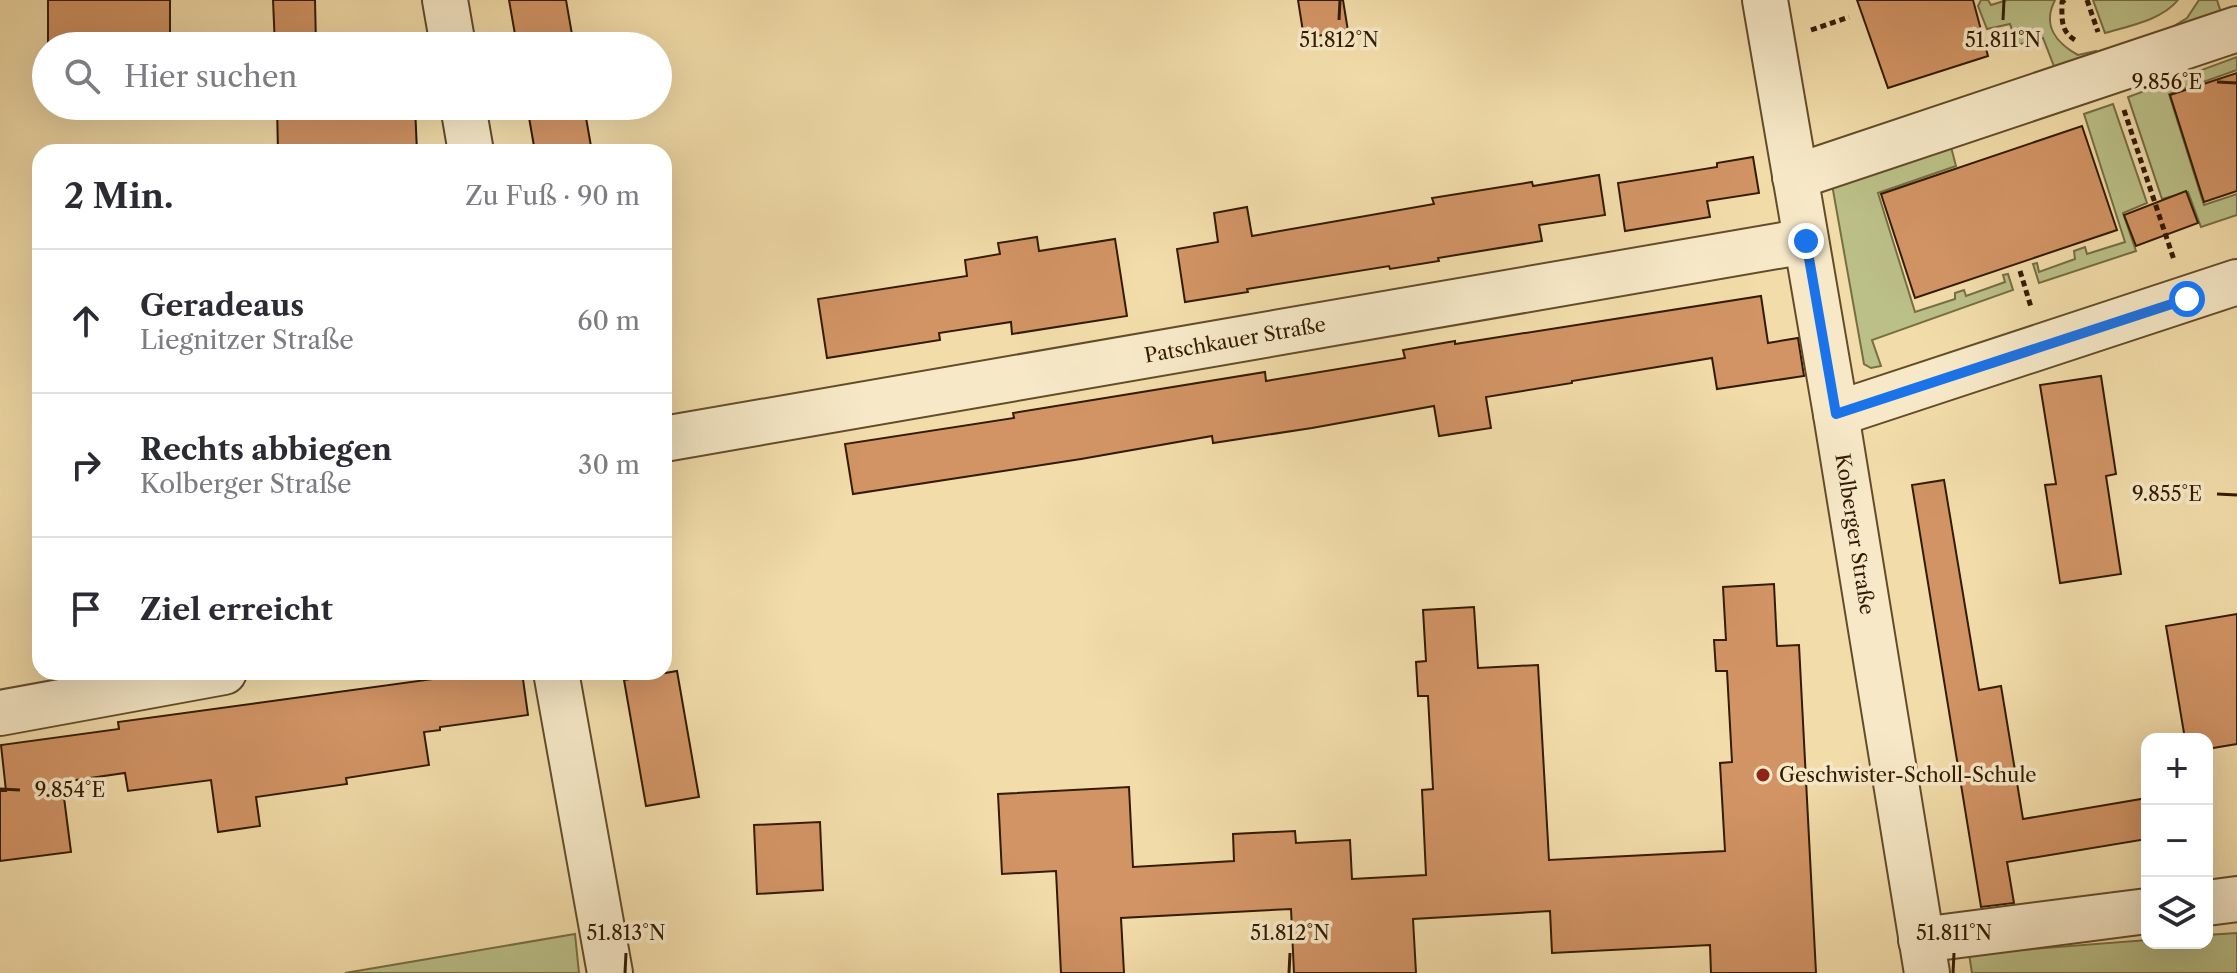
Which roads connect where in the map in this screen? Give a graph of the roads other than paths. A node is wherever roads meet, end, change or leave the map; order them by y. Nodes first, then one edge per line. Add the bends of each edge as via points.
1 (445, 0) edge
2 (1765, 0) edge
3 (2237, 29) edge
4 (451, 32) edge
5 (465, 120) edge
6 (470, 144) edge
7 (1795, 177) junction
8 (1806, 241) junction
9 (2237, 282) edge
10 (1836, 414) junction
11 (672, 438) edge
12 (180, 680) edge
13 (557, 680) edge
14 (0, 713) edge
15 (2237, 899) edge
16 (2213, 902) edge
17 (2141, 912) edge
18 (1924, 957) edge
19 (610, 973) edge

1 - 4 street
2 - 7 street, Kolberger Straße
3 - 7 street via 2106,57
5 - 6 street
7 - 8 street, Kolberger Straße
8 - 10 street, Kolberger Straße
8 - 11 street, Patschkauer Straße
9 - 10 street
10 - 18 street, Kolberger Straße
12 - 14 street
13 - 19 street
15 - 16 street
17 - 18 street

